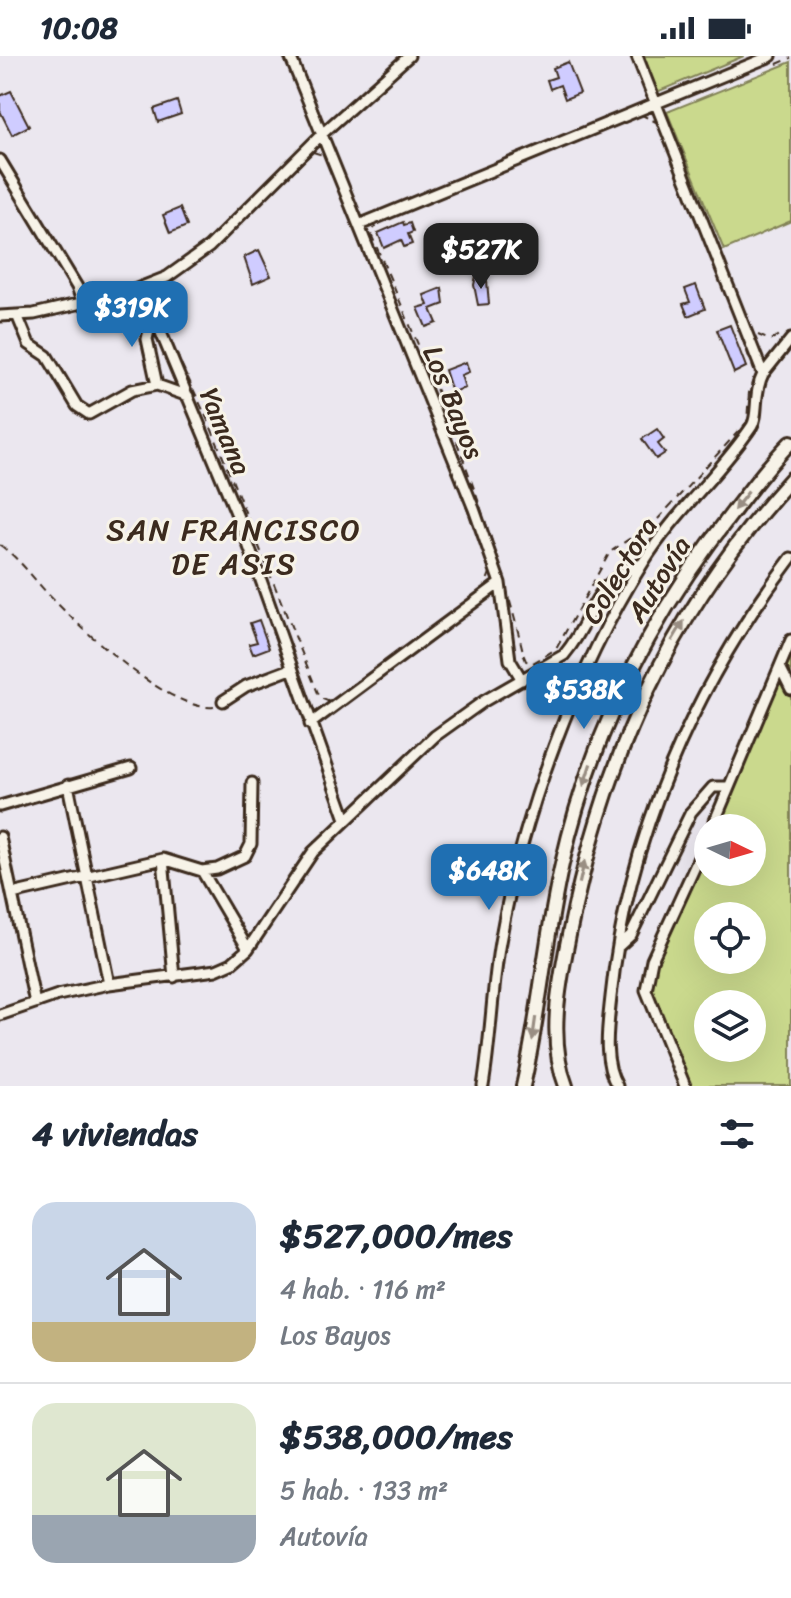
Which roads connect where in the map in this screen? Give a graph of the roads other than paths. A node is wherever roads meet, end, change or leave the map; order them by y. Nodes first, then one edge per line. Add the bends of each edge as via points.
1 (290, 56) edge
2 (409, 56) edge
3 (637, 56) edge
4 (771, 56) edge
5 (657, 103) junction
6 (323, 133) junction
7 (0, 160) edge
8 (359, 225) junction
9 (142, 285) junction
10 (82, 301) junction
11 (154, 314) junction
12 (17, 315) junction
13 (0, 316) edge
14 (791, 339) edge
15 (763, 374) junction
16 (157, 385) junction
17 (188, 396) junction
18 (791, 442) edge
19 (791, 479) edge
20 (791, 558) edge
21 (643, 563) junction
22 (500, 583) junction
23 (791, 640) edge
24 (780, 667) junction
25 (291, 669) junction
26 (541, 669) junction
27 (522, 680) junction
28 (582, 682) junction
29 (791, 689) edge
30 (223, 701) road end
31 (310, 724) junction
32 (131, 768) dead end
33 (252, 783) dead end
34 (68, 785) junction
35 (729, 787) junction
36 (0, 806) edge
37 (718, 814) edge
38 (346, 819) junction
39 (0, 837) edge
40 (163, 859) junction
41 (694, 869) edge
42 (202, 871) junction
43 (89, 878) junction
44 (12, 894) junction
45 (618, 947) junction
46 (248, 949) junction
47 (174, 977) junction
48 (109, 984) junction
49 (35, 1003) junction
50 (0, 1015) edge
51 (483, 1086) edge
52 (523, 1086) edge
53 (566, 1086) edge
54 (617, 1086) edge
55 (685, 1086) edge

1 - 6 street, Los Bayos
2 - 6 street
3 - 5 street
4 - 5 street
5 - 8 street
5 - 15 street
6 - 8 street, Los Bayos
6 - 9 street via 209,247 167,277
7 - 10 street
8 - 22 street, Los Bayos
9 - 10 street
9 - 11 street, Yamana
10 - 12 street
11 - 16 street via 147,339
11 - 17 street, Yamana
12 - 13 street
12 - 16 street via 29,344 47,356 80,410 89,414 132,390
14 - 15 street
15 - 21 street, Colectora via 756,387 755,423
16 - 17 street
17 - 25 street, Yamana via 242,527
18 -> 52 street, Autovía via 679,586 611,713 562,864
53 -> 19 street, Autovía via 556,1032 558,1004 576,898 607,784 640,704 683,623 725,557
20 - 45 street via 740,629 669,769 630,879
21 - 26 street via 601,589 573,644
21 - 28 street, Colectora
22 - 27 street, Los Bayos via 510,660
22 - 31 street
23 - 24 street
24 - 29 street
24 - 35 street
25 - 30 street
25 - 31 street, Yamana
26 - 27 street
26 - 28 street
27 - 38 street via 435,736
28 - 51 street, Colectora via 539,791 509,893
31 - 38 street, Yamana
32 - 34 street
33 - 42 street via 254,828 245,856
34 - 36 street
34 - 43 street
35 - 37 street
35 - 45 street via 713,787 691,812 631,935
38 - 46 street via 302,865
39 - 44 street
40 - 42 street
40 - 43 street
40 - 47 street
41 - 55 street via 656,952 646,990
42 - 46 street
43 - 44 street
43 - 48 street
44 - 49 street
45 - 54 street via 607,1055
46 - 47 street via 216,970
47 - 48 street
48 - 49 street
49 - 50 street

